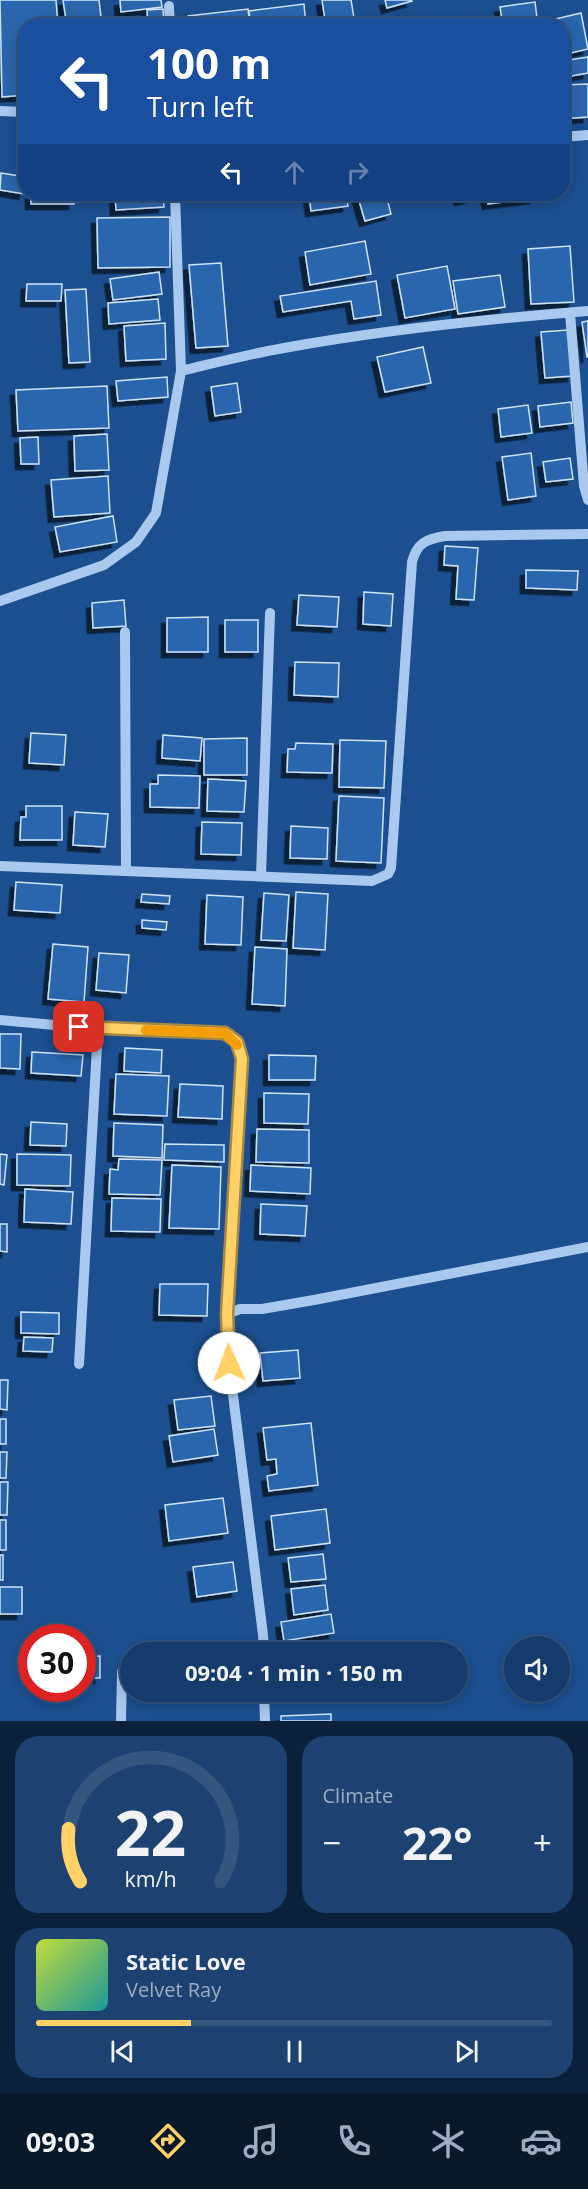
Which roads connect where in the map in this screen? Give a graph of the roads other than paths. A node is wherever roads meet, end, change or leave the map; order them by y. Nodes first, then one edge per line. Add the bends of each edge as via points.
1 (169, 6) dead end
2 (170, 18) edge
3 (0, 111) edge
4 (18, 112) edge
5 (588, 135) edge
6 (570, 136) edge
7 (175, 201) edge
8 (588, 311) edge
9 (570, 313) junction
10 (181, 371) junction
11 (588, 500) edge
12 (588, 534) edge
13 (0, 601) edge
14 (270, 613) dead end
15 (125, 632) dead end
16 (0, 866) edge
17 (126, 871) junction
18 (261, 876) junction
19 (0, 1020) edge
20 (98, 1029) junction
21 (588, 1247) edge
22 (227, 1314) junction
23 (79, 1364) dead end
24 (263, 1642) edge
25 (121, 1702) edge
26 (264, 1702) edge
27 (121, 1721) edge
28 (265, 1721) edge

1 - 2 street
3 - 4 street
5 - 6 street
7 - 10 street
8 - 9 street
9 - 10 street via 363,336 283,348
9 - 11 street
10 - 13 street via 159,502 136,542 104,565
12 - 18 street via 445,536 430,538 415,550 391,868 388,874 372,880
14 - 18 street
15 - 17 street
16 - 17 street
17 - 18 street
19 - 20 street
20 - 22 street via 225,1033 237,1042 242,1059
20 - 23 street
21 - 22 street
22 - 24 street via 229,1363
25 - 27 street
26 - 28 street

